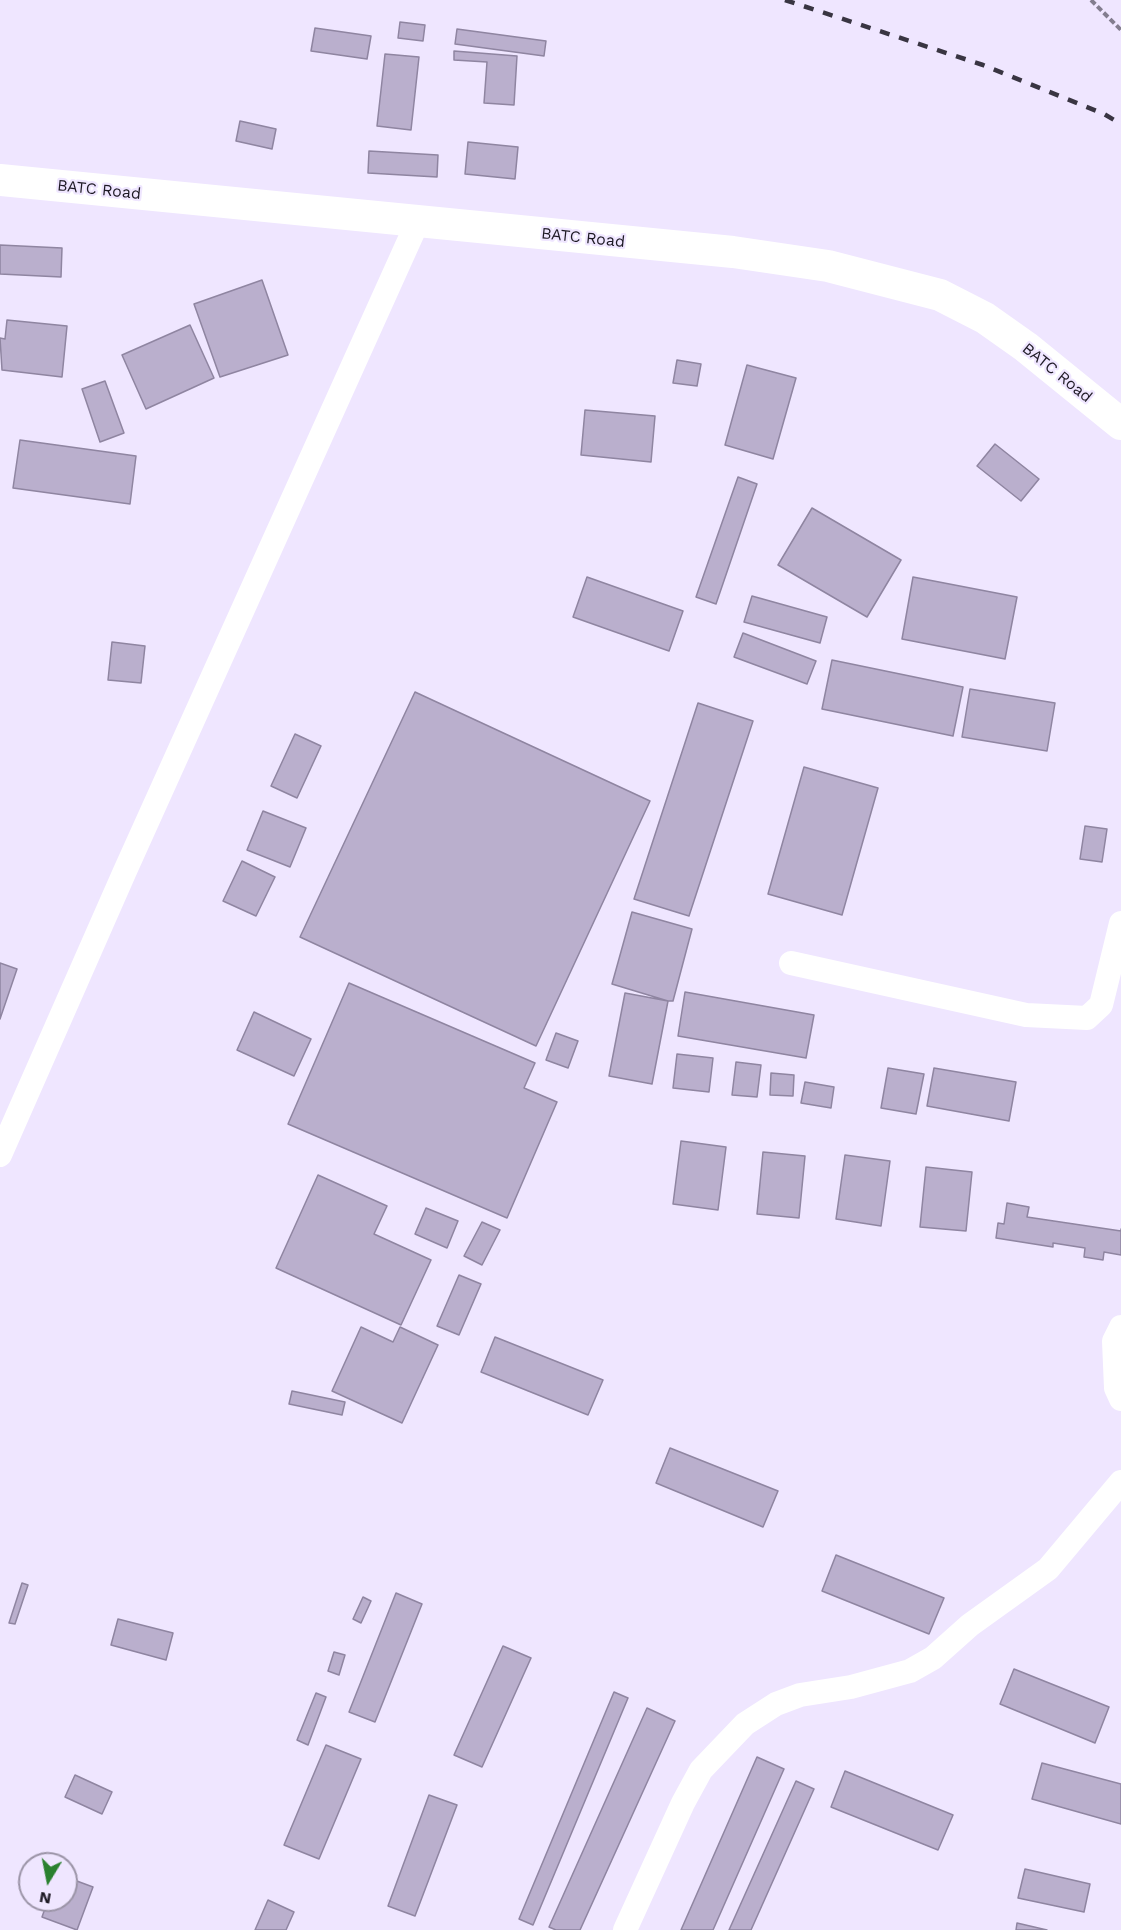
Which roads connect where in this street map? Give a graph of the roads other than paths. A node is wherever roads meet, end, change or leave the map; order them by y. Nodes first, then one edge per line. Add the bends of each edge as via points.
1 (0, 180) edge
2 (418, 222) junction
3 (1121, 424) edge
4 (1121, 923) edge
5 (791, 963) dead end
6 (0, 1155) edge
7 (1121, 1327) edge
8 (1121, 1399) edge
9 (1121, 1482) edge
10 (625, 1930) edge

1 - 2 street, BATC Road
2 - 3 street, BATC Road via 733,252 828,266 940,295 985,318 1026,347
2 - 6 street
4 - 5 street via 1101,1005 1088,1018 1026,1015
7 - 8 street via 1114,1341 1116,1388
9 - 10 street via 1048,1569 970,1624 933,1658 910,1671 851,1687 800,1695 776,1704 745,1724 701,1770

